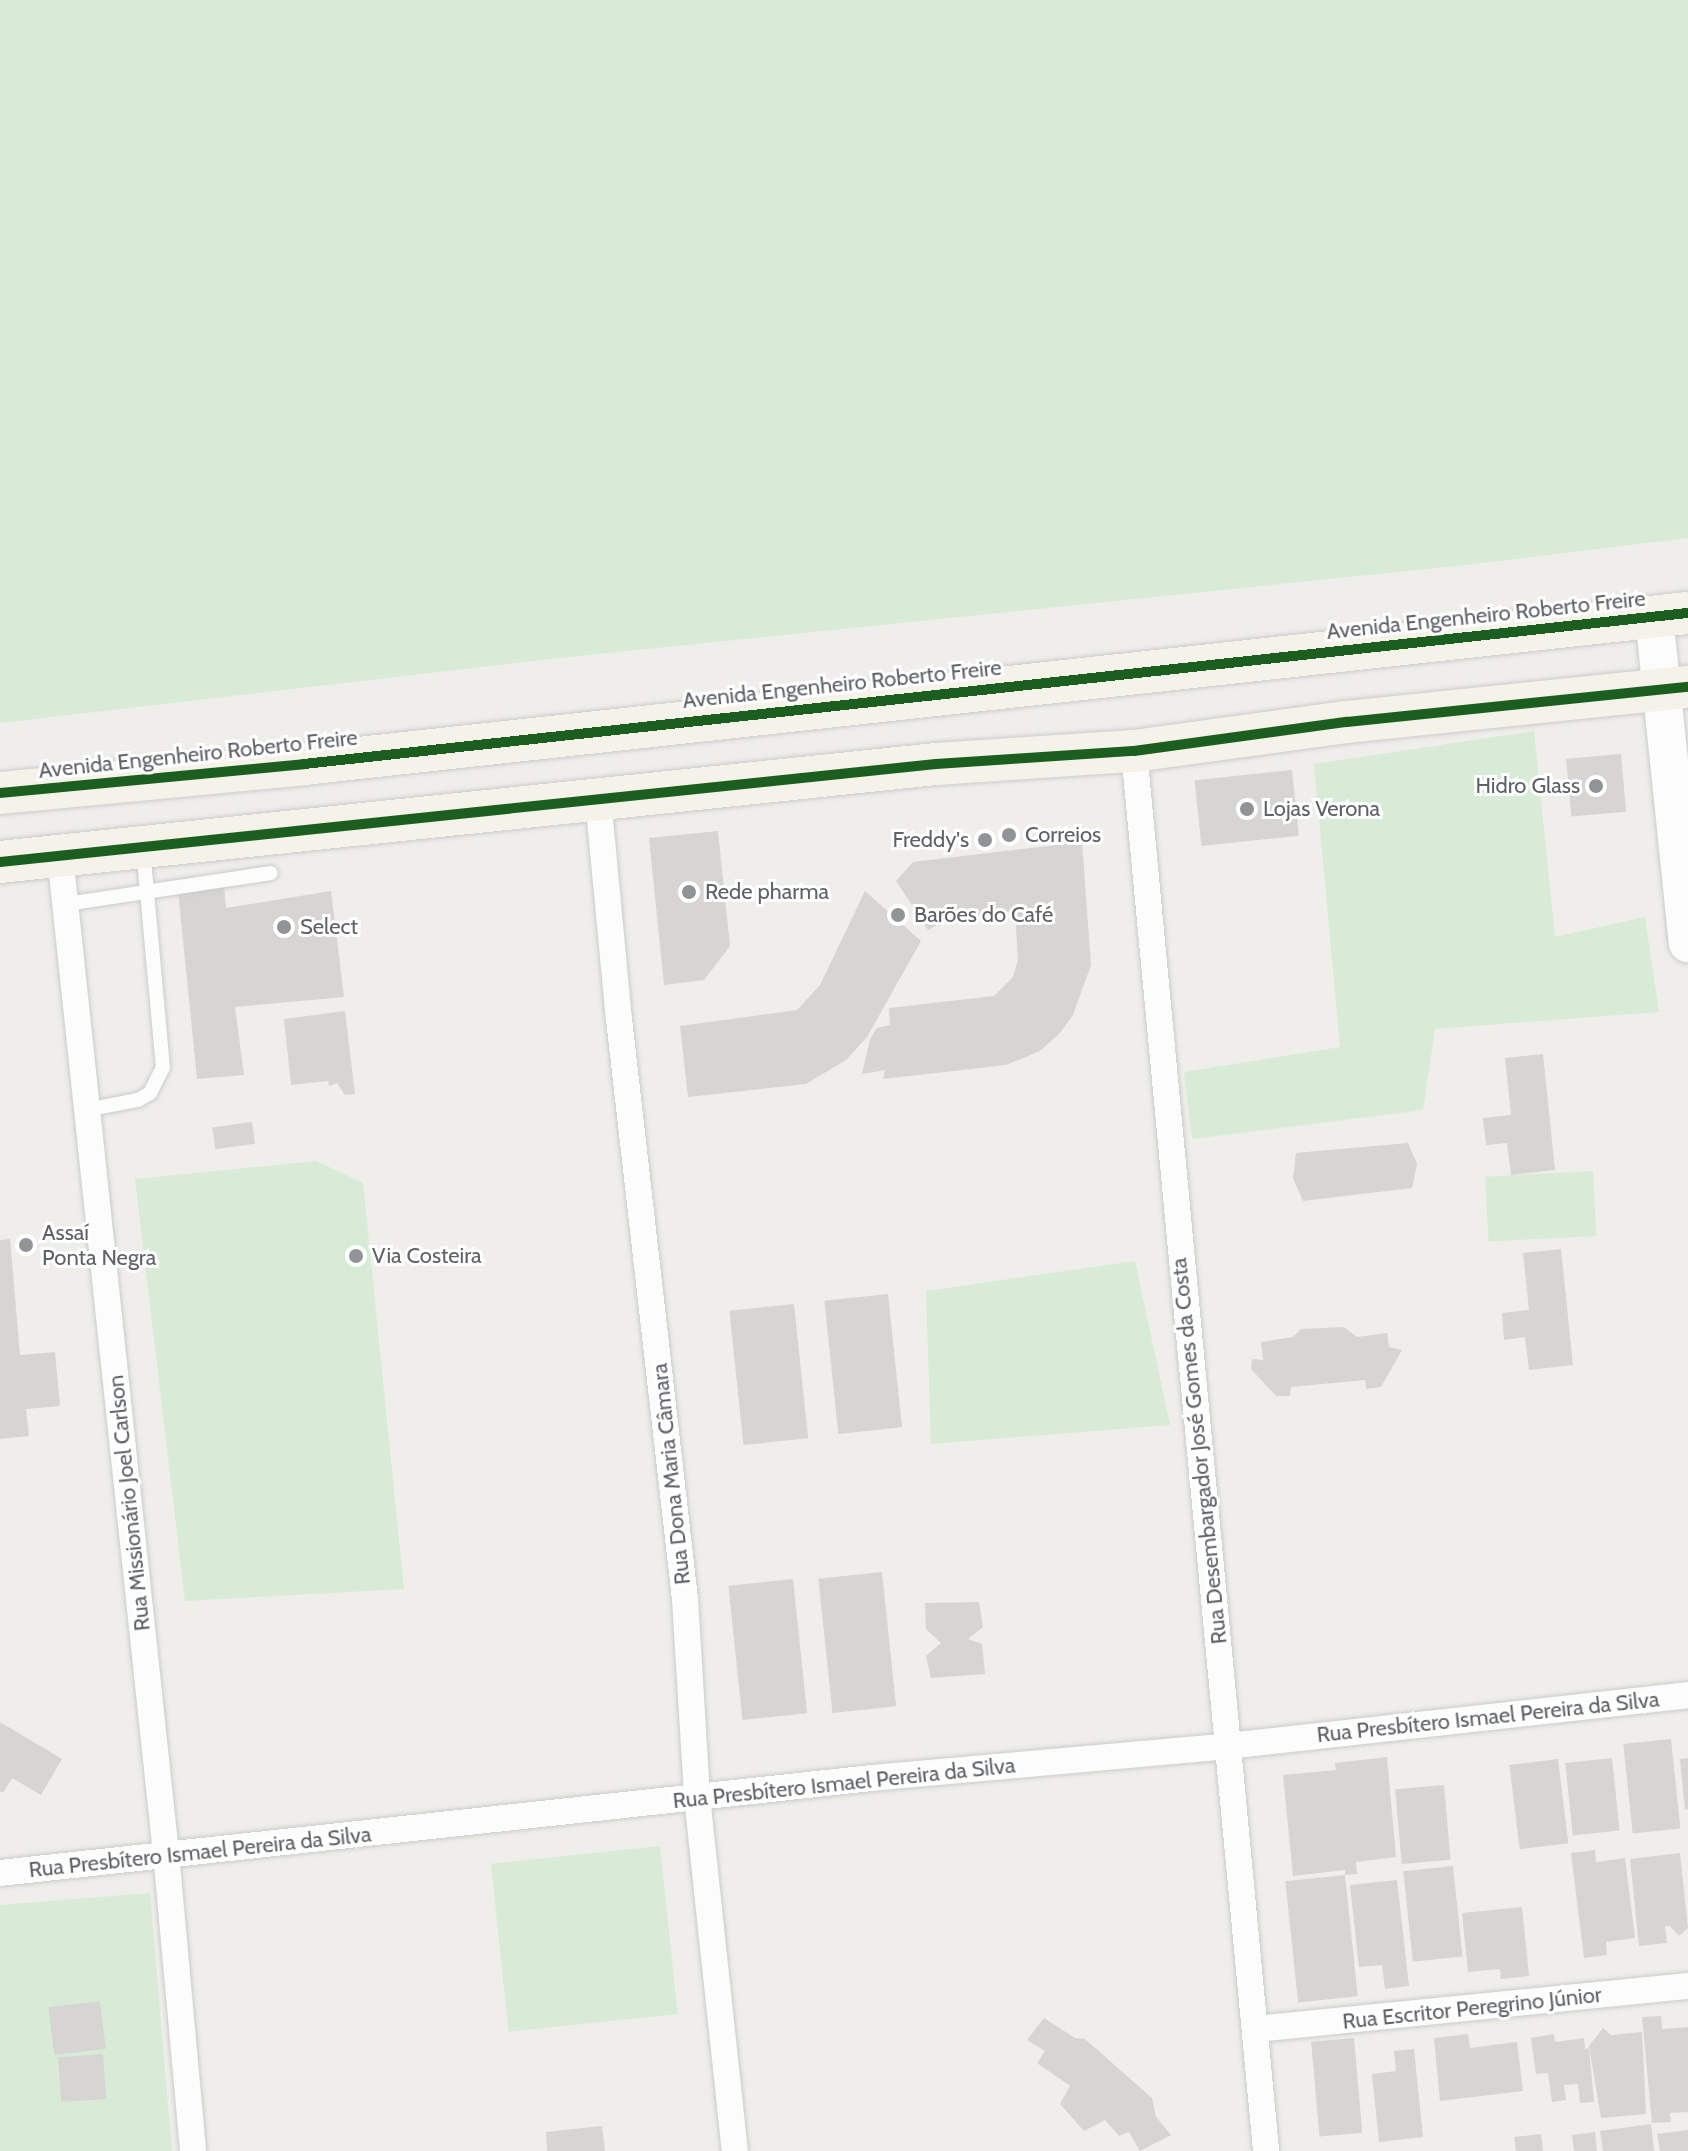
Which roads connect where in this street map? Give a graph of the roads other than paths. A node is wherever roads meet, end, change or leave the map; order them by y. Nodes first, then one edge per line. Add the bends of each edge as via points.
1 (1671, 615) edge
2 (1675, 688) edge
3 (1134, 751) junction
4 (0, 793) edge
5 (598, 798) junction
6 (143, 847) junction
7 (60, 855) junction
8 (0, 862) edge
9 (271, 873) dead end
10 (147, 892) junction
11 (66, 904) junction
12 (1688, 943) edge
13 (86, 1110) junction
14 (1688, 1695) edge
15 (1228, 1746) junction
16 (697, 1797) junction
17 (166, 1853) junction
18 (0, 1873) edge
19 (1688, 1986) edge
20 (1256, 2029) junction
21 (193, 2151) edge
22 (735, 2151) edge
23 (1266, 2151) edge

1 - 2 main road
1 - 4 main road, Avenida Engenheiro Roberto Freire
2 - 3 main road via 1347,722
2 - 12 main road
3 - 5 main road via 936,764
3 - 15 street, Rua Desembargador José Gomes da Costa
5 - 6 main road
5 - 16 street, Rua Dona Maria Câmara via 685,1599
6 - 7 main road
6 - 10 lane
7 - 8 main road
7 - 11 street, Rua Missionário Joel Carlson
9 - 10 lane
10 - 11 lane
10 - 13 lane via 163,1068 150,1093 138,1100
11 - 13 street, Rua Missionário Joel Carlson
13 - 17 street, Rua Missionário Joel Carlson
14 - 15 street, Rua Presbítero Ismael Pereira da Silva
15 - 16 street, Rua Presbítero Ismael Pereira da Silva
15 - 20 street, Rua Desembargador José Gomes da Costa
16 - 17 street, Rua Presbítero Ismael Pereira da Silva
16 - 22 street, Rua Dona Maria Câmara
17 - 18 street, Rua Presbítero Ismael Pereira da Silva
17 - 21 street, Rua Missionário Joel Carlson
19 - 20 street, Rua Escritor Peregrino Júnior
20 - 23 street, Rua Desembargador José Gomes da Costa

